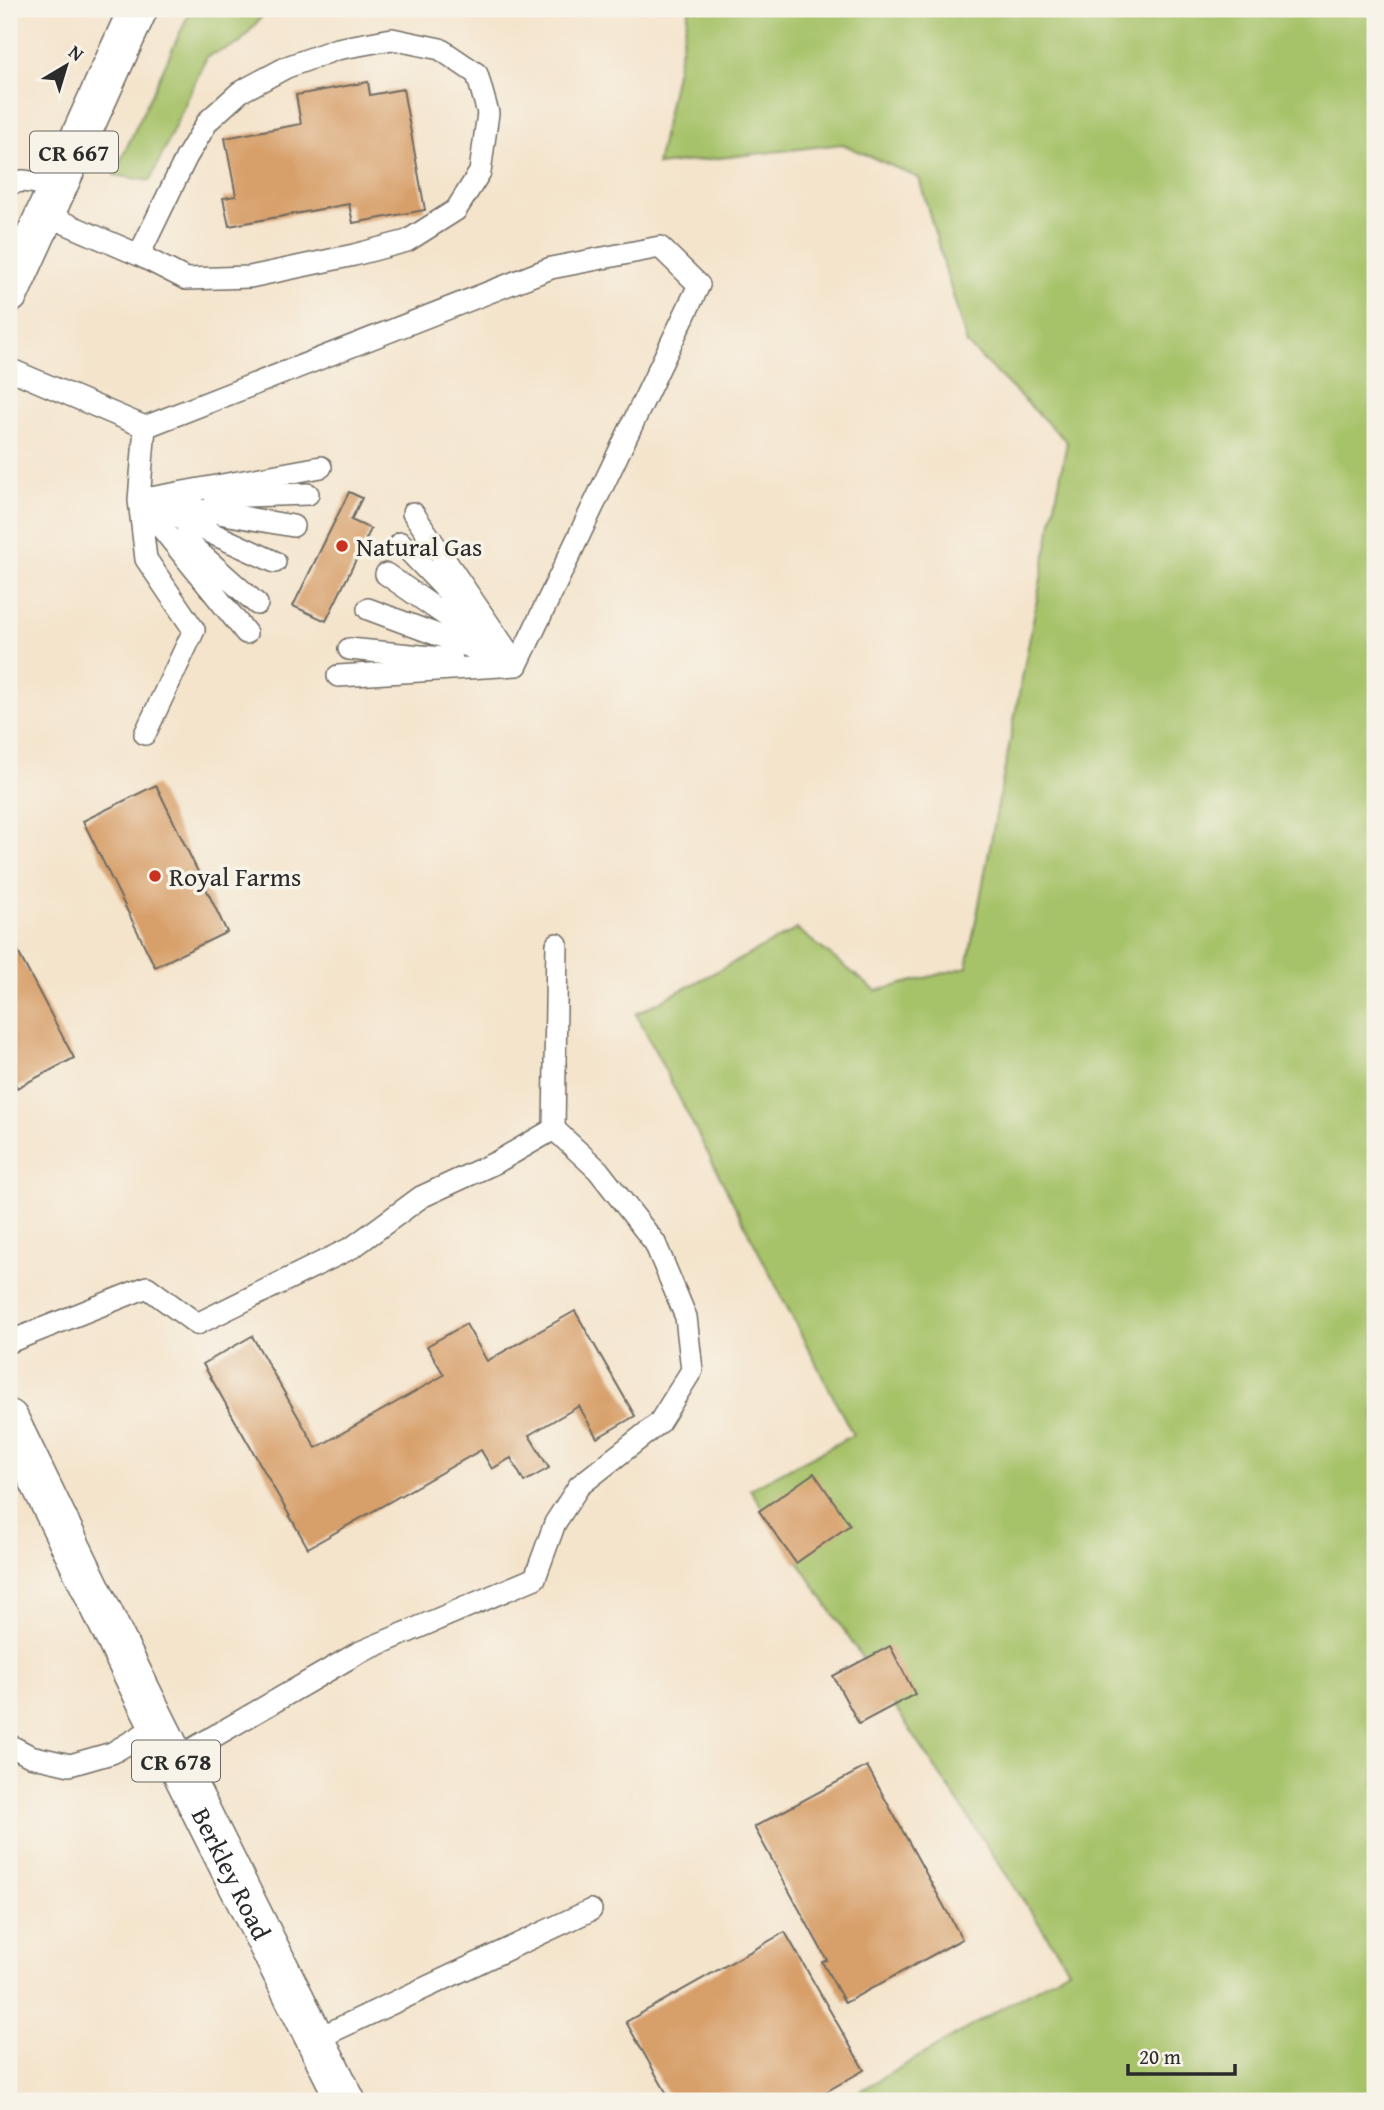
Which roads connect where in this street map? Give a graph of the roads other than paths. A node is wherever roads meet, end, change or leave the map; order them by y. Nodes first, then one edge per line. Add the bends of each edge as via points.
1 (138, 9) edge
2 (9, 184) edge
3 (52, 200) junction
4 (139, 255) junction
5 (9, 294) edge
6 (9, 369) edge
7 (145, 427) junction
8 (321, 467) dead end
9 (308, 494) dead end
10 (139, 500) junction
11 (413, 513) dead end
12 (293, 526) dead end
13 (401, 543) dead end
14 (275, 562) dead end
15 (386, 574) dead end
16 (257, 604) dead end
17 (368, 609) dead end
18 (246, 633) dead end
19 (349, 649) dead end
20 (517, 665) junction
21 (338, 676) dead end
22 (145, 734) dead end
23 (557, 944) dead end
24 (554, 1129) junction
25 (9, 1342) edge
26 (9, 1419) edge
27 (167, 1742) junction
28 (9, 1745) edge
29 (591, 1910) dead end
30 (316, 2039) junction
31 (346, 2101) edge

1 - 3 main road, CR 667
2 - 3 lane via 23,181
3 - 4 lane
3 - 5 main road, CR 667
4 - 4 lane via 186,279 250,277 407,241 456,210 480,172 488,113 477,74 440,49 392,39 337,49 287,67 240,92 208,121
6 - 7 lane
7 - 10 lane
7 - 20 lane via 551,268 660,247 699,285
8 - 10 lane
9 - 10 lane
10 - 12 lane
10 - 14 lane
10 - 16 lane
10 - 18 lane
10 - 22 lane via 146,559 194,630
11 - 20 lane
13 - 20 lane
15 - 20 lane
17 - 20 lane
19 - 20 lane
20 - 21 lane
23 - 24 lane
24 - 25 lane via 421,1197 353,1247 197,1324 147,1287
24 - 27 lane via 598,1170 654,1243 686,1317 692,1370 659,1423 579,1486 555,1523 535,1578 358,1653
26 - 27 main road, Berkley Road / CR 678
27 - 28 lane via 70,1765 30,1756
27 - 30 main road, Berkley Road / CR 678
29 - 30 lane
30 - 31 main road, Berkley Road / CR 678

